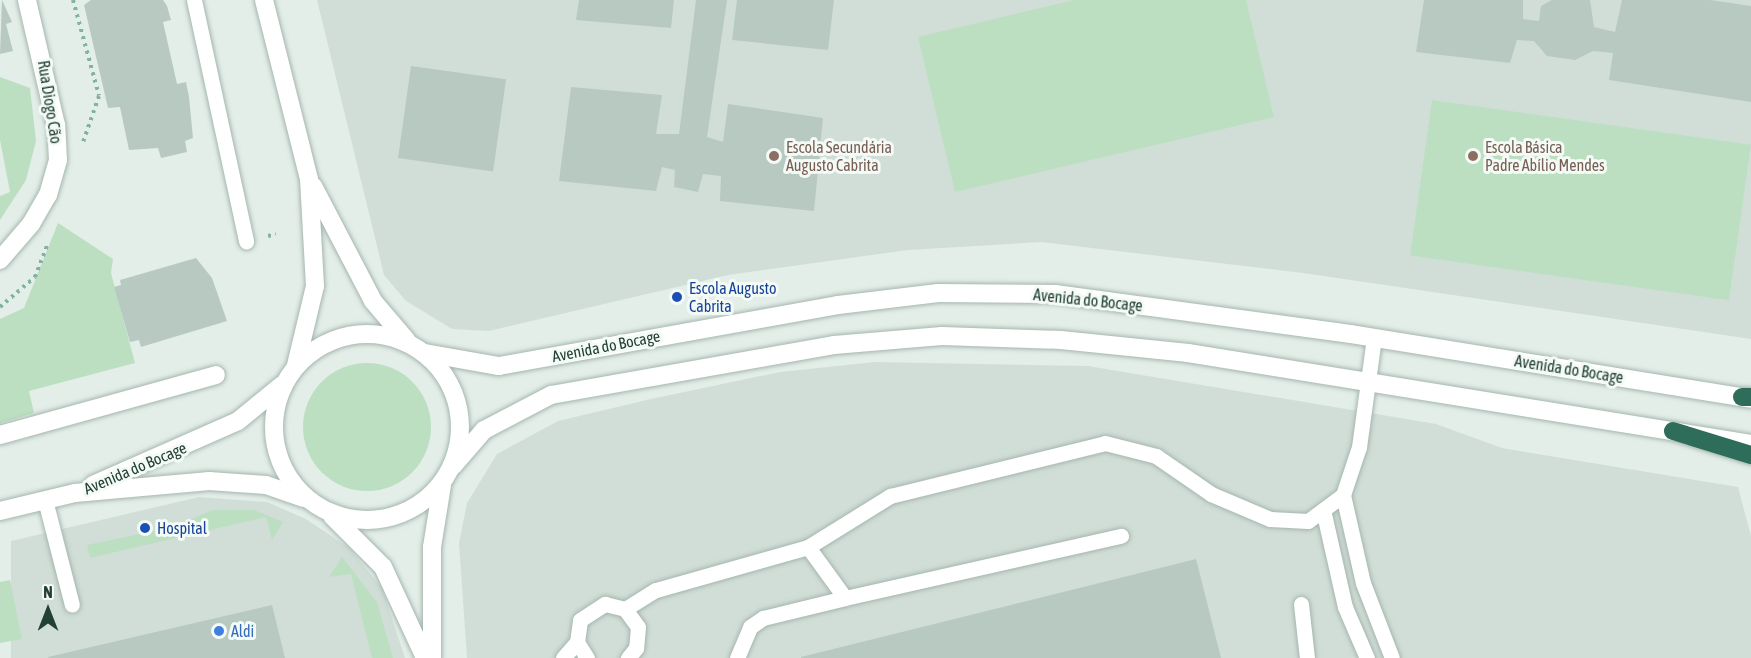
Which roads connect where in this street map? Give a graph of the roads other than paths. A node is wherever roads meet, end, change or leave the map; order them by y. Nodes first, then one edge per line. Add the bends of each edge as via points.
1 (27, 0) edge
2 (194, 0) edge
3 (264, 0) edge
4 (309, 179) junction
5 (246, 241) dead end
6 (0, 260) edge
7 (1374, 337) junction
8 (408, 342) junction
9 (425, 353) junction
10 (296, 366) junction
11 (216, 375) dead end
12 (285, 383) junction
13 (1367, 384) junction
14 (1748, 397) edge
15 (1673, 431) junction
16 (0, 435) edge
17 (1751, 444) edge
18 (1751, 455) edge
19 (453, 466) junction
20 (442, 483) junction
21 (75, 493) junction
22 (1343, 495) junction
23 (308, 499) junction
24 (45, 500) junction
25 (0, 511) edge
26 (326, 511) junction
27 (1324, 514) junction
28 (1121, 536) dead end
29 (808, 547) junction
30 (845, 598) junction
31 (1301, 604) dead end
32 (72, 605) dead end
33 (625, 609) junction
34 (577, 642) junction
35 (425, 658) edge
36 (432, 658) edge
37 (563, 658) edge
38 (587, 658) edge
39 (629, 658) edge
40 (737, 658) edge
41 (1306, 658) edge
42 (1367, 658) edge
43 (1392, 658) edge

1 - 6 main road, Rua Diogo Cão via 56,125 58,160 48,195 31,224
2 - 5 lane
3 - 4 main road
4 - 8 main road via 373,301
4 - 10 main road via 315,286
7 - 9 main road, Avenida do Bocage via 1055,294 938,293 826,307 520,363 472,364
7 - 13 lane
7 - 14 main road, Avenida do Bocage
8 - 9 main road
8 - 10 main road via 368,333 348,336 328,342
9 - 19 main road via 451,384 458,404 460,435
10 - 12 main road
11 - 16 main road
12 - 21 main road, Avenida do Bocage via 238,421
12 - 23 main road via 274,423 275,445 293,484
13 - 15 main road
13 - 19 main road via 1188,353 1061,340 942,336 834,345 550,395 484,430
13 - 22 lane via 1359,447
15 - 17 main road
15 - 18 highway
19 - 20 main road
20 - 26 main road via 410,510 390,518 346,518
20 - 36 main road via 432,547
21 - 23 main road, Avenida do Bocage via 239,481
21 - 24 main road, Avenida do Bocage
22 - 27 lane
22 - 43 lane via 1364,583
23 - 26 main road
24 - 25 main road, Avenida do Bocage
24 - 32 lane
26 - 35 main road via 383,567
27 - 29 lane via 1308,520 1270,519 1211,494 1156,456 1105,443 890,496
27 - 42 lane via 1345,607
28 - 30 lane
29 - 30 lane
29 - 33 lane via 656,590
30 - 40 lane via 763,618 750,627
31 - 41 lane
33 - 34 lane via 605,604 587,612
33 - 39 lane via 638,627
34 - 37 lane
34 - 38 lane

